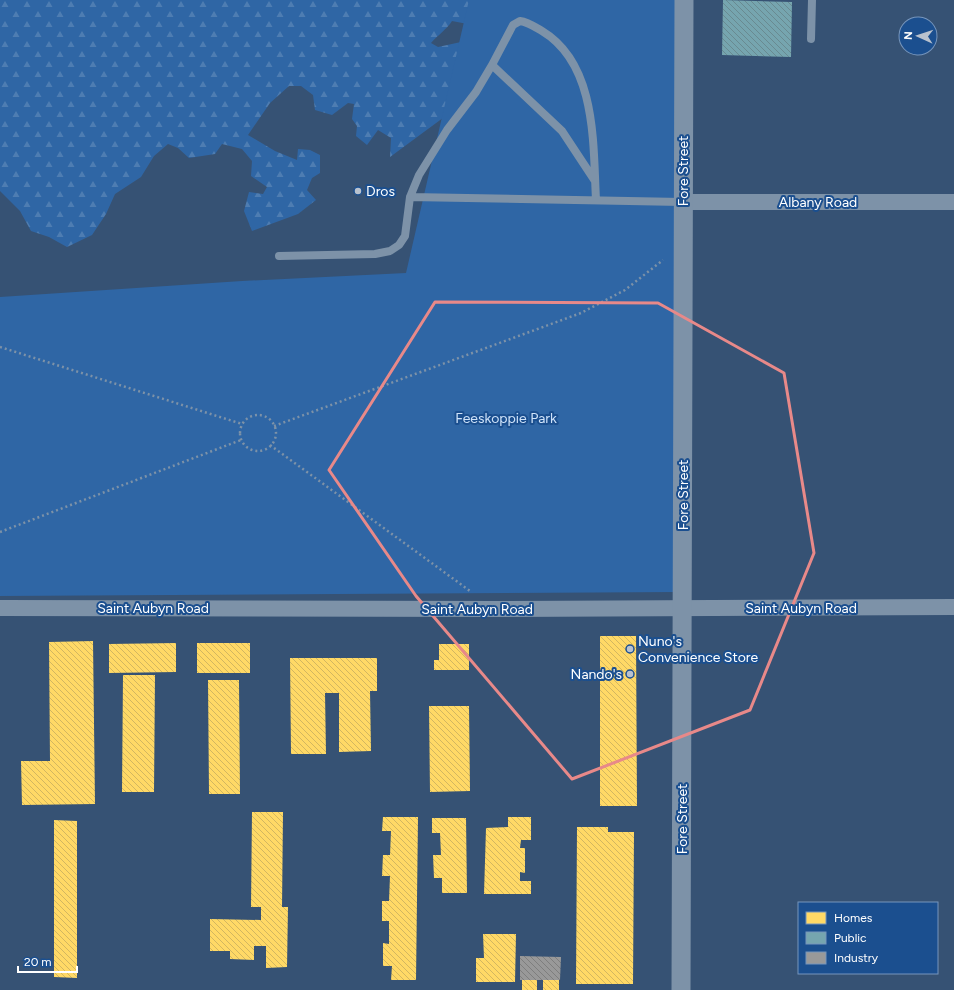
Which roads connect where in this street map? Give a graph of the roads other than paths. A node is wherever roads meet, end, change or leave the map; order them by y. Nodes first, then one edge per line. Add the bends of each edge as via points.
1 (684, 0) edge
2 (812, 0) edge
3 (811, 39) dead end
4 (492, 65) junction
5 (596, 181) junction
6 (410, 197) junction
7 (596, 200) junction
8 (682, 202) junction
9 (954, 202) edge
10 (279, 256) dead end
11 (954, 607) edge
12 (0, 608) edge
13 (683, 608) junction
14 (681, 990) edge

1 - 8 street, Fore Street
2 - 3 lane
4 - 5 lane via 562,131
4 - 5 lane via 513,25 520,21 530,24 560,45 570,56 584,90 593,138
4 - 6 lane via 429,159
5 - 7 lane
6 - 7 lane
6 - 10 lane via 404,236 399,245 390,251 351,256
7 - 8 lane
8 - 9 street, Albany Road
8 - 13 street, Fore Street
11 - 13 street, Saint Aubyn Road
12 - 13 street, Saint Aubyn Road
13 - 14 street, Fore Street

